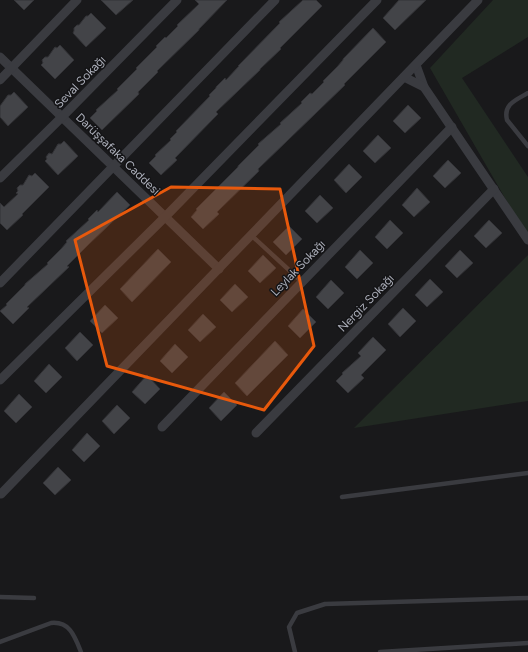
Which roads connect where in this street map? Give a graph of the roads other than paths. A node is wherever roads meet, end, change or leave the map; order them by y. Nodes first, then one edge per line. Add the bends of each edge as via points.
1 (77, 0) edge
2 (177, 0) edge
3 (275, 0) edge
4 (377, 0) edge
5 (478, 0) edge
6 (0, 57) edge
7 (416, 65) junction
8 (11, 68) junction
9 (404, 77) junction
10 (0, 80) edge
11 (424, 87) junction
12 (528, 94) edge
13 (62, 117) junction
14 (452, 127) junction
15 (528, 146) edge
16 (113, 166) junction
17 (0, 178) edge
18 (494, 189) junction
19 (165, 217) junction
20 (251, 236) junction
21 (528, 240) edge
22 (219, 269) junction
23 (302, 282) junction
24 (0, 283) edge
25 (0, 380) edge
26 (162, 427) dead end
27 (256, 433) dead end
28 (528, 473) edge
29 (1, 494) edge
30 (342, 497) dead end
31 (0, 597) edge
32 (34, 598) dead end
33 (528, 598) edge
34 (0, 642) edge
35 (528, 643) edge
36 (81, 652) edge
37 (295, 652) edge
38 (380, 652) edge

1 - 8 street
2 - 13 street, Seval Sokağı
3 - 16 street
4 - 19 street
5 - 7 street
6 - 8 street, Darüşşafaka Caddesi
7 - 9 street
7 - 11 street
8 - 10 street
8 - 13 street, Darüşşafaka Caddesi
9 - 11 street
9 - 20 street
11 - 14 street
12 - 15 lane via 509,104 506,115 507,120
13 - 16 street, Darüşşafaka Caddesi
13 - 17 street, Seval Sokağı
14 - 18 street
14 - 23 street, Leylak Sokağı
16 - 19 street, Darüşşafaka Caddesi
16 - 24 street
18 - 21 street
18 - 27 street, Nergiz Sokağı
19 - 22 street, Darüşşafaka Caddesi
19 - 25 street
20 - 22 street
20 - 23 lane
22 - 29 street
23 - 26 street, Leylak Sokağı
28 - 30 lane
31 - 32 lane
33 - 37 lane via 324,604 297,613 289,626
34 - 36 lane via 55,623 67,626 73,632
35 - 38 lane

